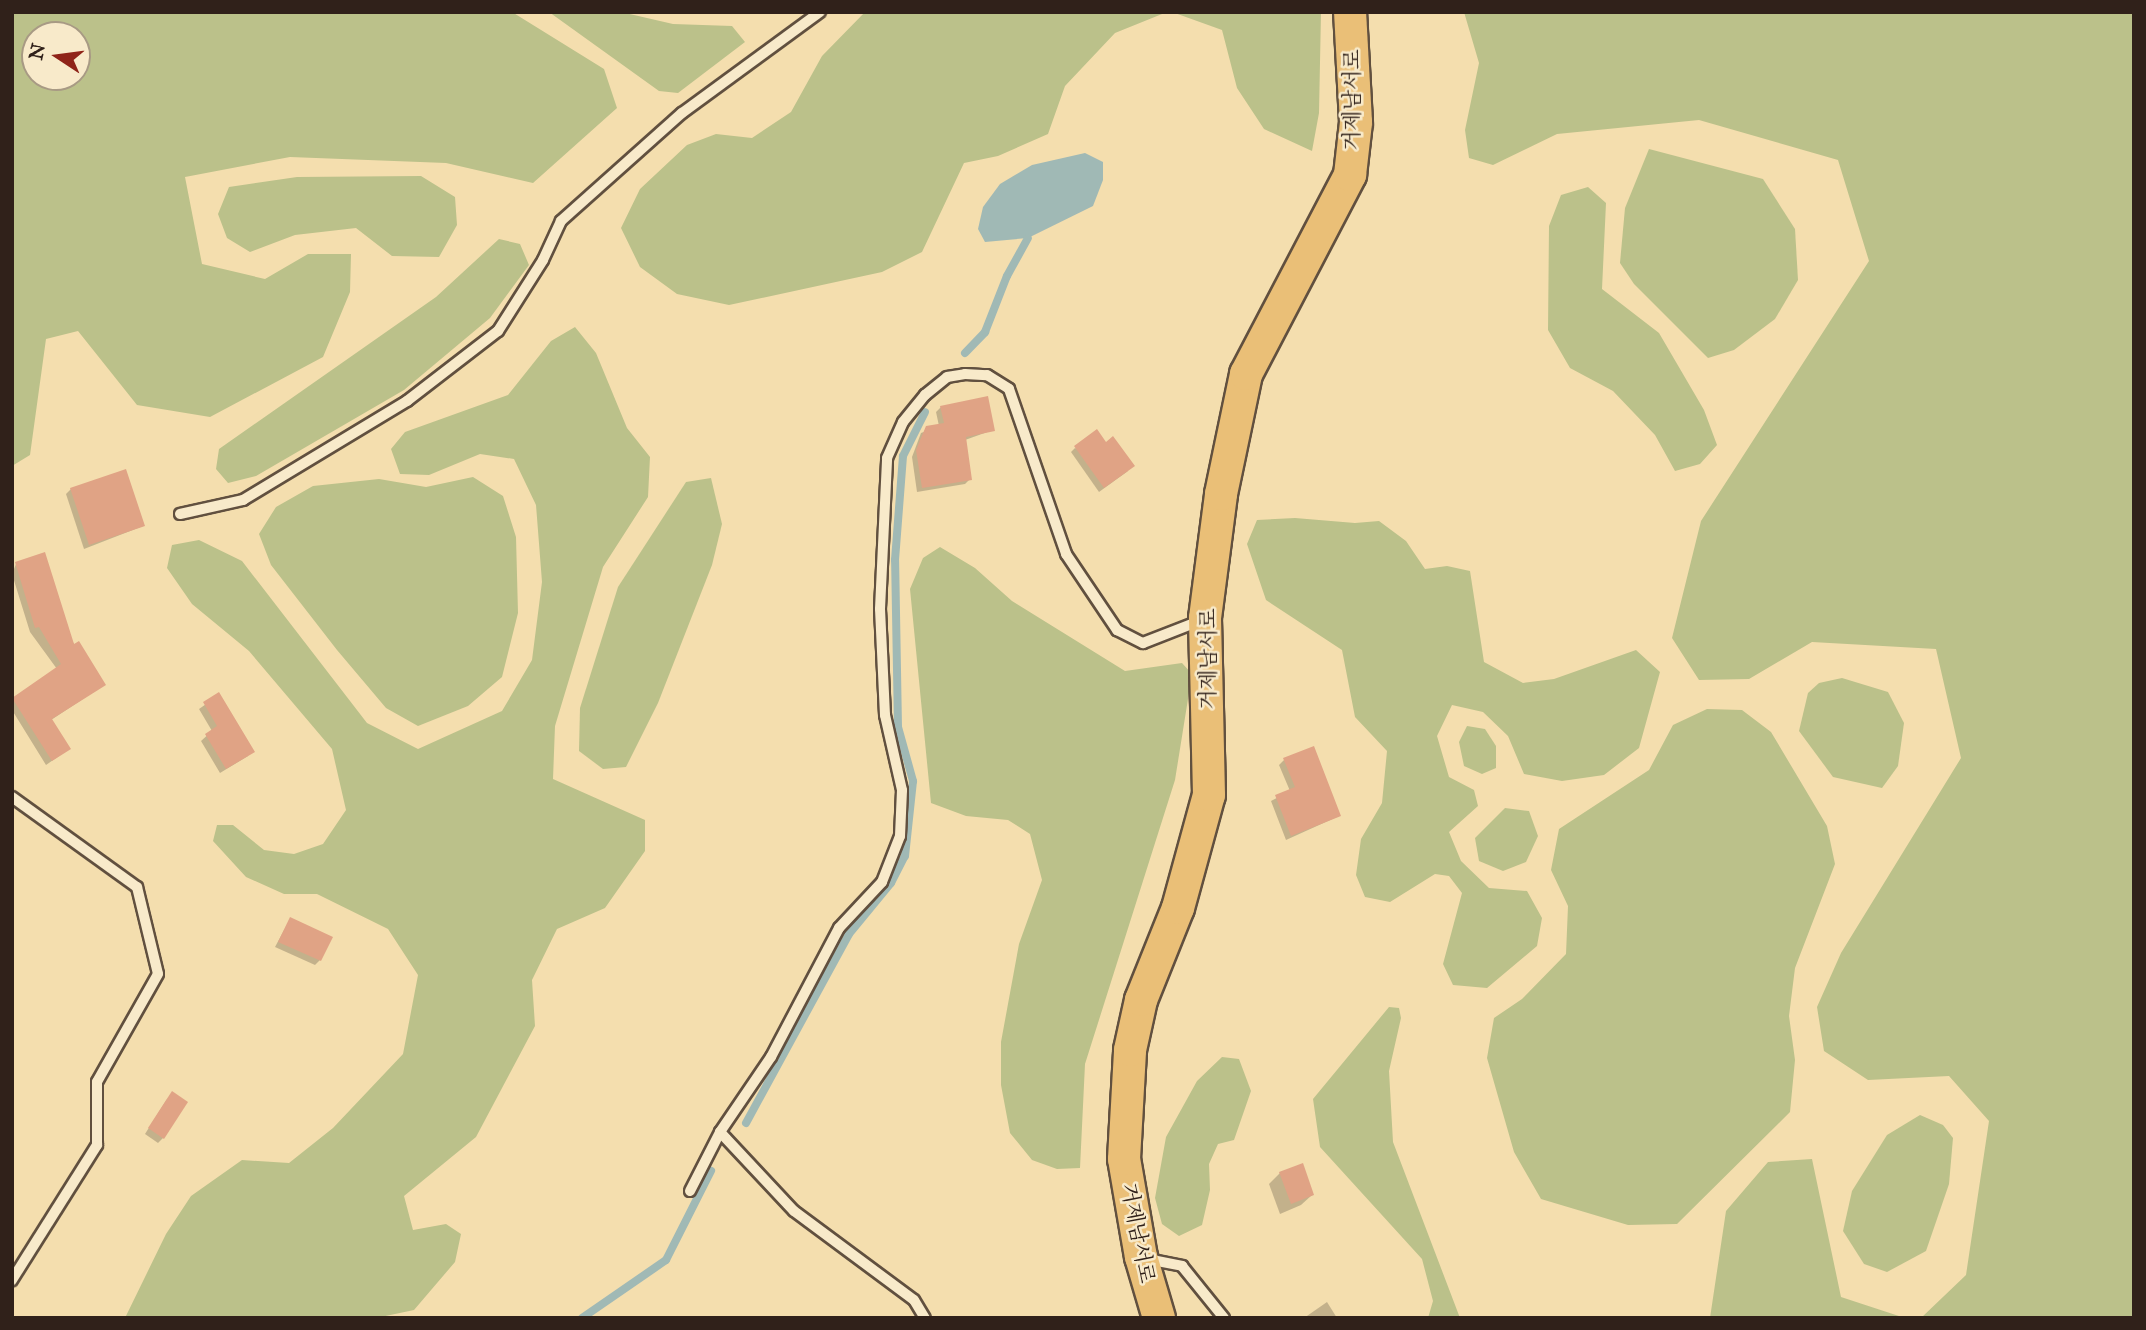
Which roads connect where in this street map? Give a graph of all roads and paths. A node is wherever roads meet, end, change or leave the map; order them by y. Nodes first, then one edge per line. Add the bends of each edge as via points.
1 (820, 12) edge
2 (1350, 12) edge
3 (180, 513) dead end
4 (1205, 618) junction
5 (12, 797) edge
6 (720, 1132) junction
7 (690, 1191) dead end
8 (1141, 1257) junction
9 (12, 1280) edge
10 (925, 1318) edge
11 (1159, 1318) edge
12 (1224, 1318) edge

1 - 3 lane via 682,113 561,221 543,260 498,331 407,401 243,499
2 - 4 main road, 거제남서로 via 1356,122 1350,176 1245,374 1221,494
4 - 6 lane via 1143,643 1117,630 1066,554 1009,389 987,375 965,374 947,377 925,395 903,422 887,458 880,609 885,715 902,790 900,836 881,882 839,928 771,1057
4 - 8 main road, 거제남서로 via 1209,795 1178,908 1141,1000 1125,1099 1124,1159
5 - 9 lane via 137,887 158,974 97,1082 97,1145
6 - 7 lane
6 - 10 lane via 794,1211 914,1300
8 - 11 main road, 거제남서로
8 - 12 lane via 1182,1266

